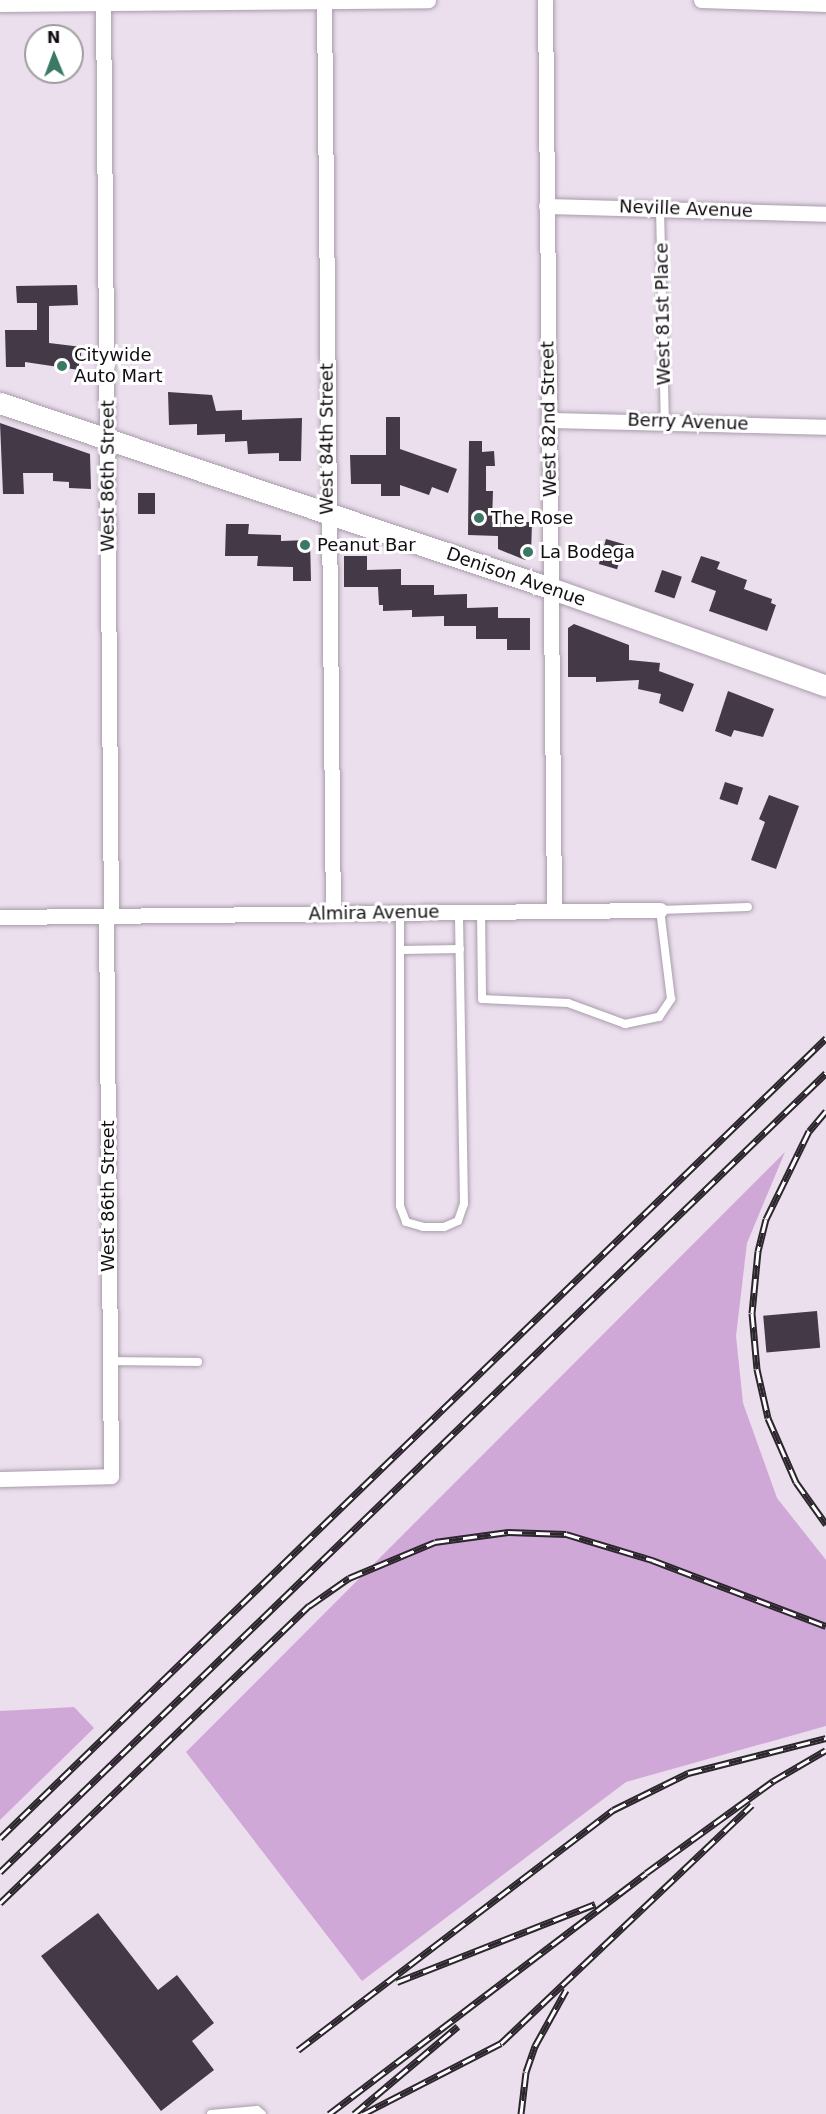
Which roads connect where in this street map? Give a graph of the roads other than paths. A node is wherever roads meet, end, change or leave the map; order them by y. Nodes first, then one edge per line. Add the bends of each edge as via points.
1 (428, 0) edge
2 (545, 0) edge
3 (701, 0) edge
4 (324, 1) edge
5 (103, 2) edge
6 (0, 4) edge
7 (826, 4) edge
8 (546, 206) junction
9 (660, 208) junction
10 (826, 214) edge
11 (0, 403) edge
12 (549, 420) junction
13 (665, 421) junction
14 (826, 427) edge
15 (108, 441) junction
16 (327, 515) junction
17 (550, 588) junction
18 (826, 687) edge
19 (748, 907) dead end
20 (554, 910) junction
21 (660, 910) junction
22 (459, 912) junction
23 (481, 912) junction
24 (400, 913) junction
25 (333, 914) junction
26 (0, 917) edge
27 (108, 917) junction
28 (460, 949) junction
29 (400, 950) junction
30 (110, 1361) junction
31 (198, 1362) dead end
32 (0, 1479) edge
33 (212, 2114) edge
34 (262, 2114) edge

1 - 4 street
2 - 8 street, West 82nd Street
3 - 7 street
4 - 5 street
4 - 16 street, West 84th Street
5 - 6 street
5 - 15 street, West 86th Street
8 - 9 street, Neville Avenue
8 - 12 street, West 82nd Street
9 - 10 street, Neville Avenue
9 - 13 lane, West 81st Place
11 - 15 main road, Denison Avenue
12 - 13 street, Berry Avenue
12 - 17 street, West 82nd Street
13 - 14 street, Berry Avenue
15 - 16 main road, Denison Avenue
15 - 27 street, West 86th Street
16 - 17 main road, Denison Avenue
16 - 25 street, West 84th Street
17 - 18 main road, Denison Avenue
17 - 20 street, West 82nd Street
19 - 21 lane, Almira Avenue
20 - 21 street, Almira Avenue
20 - 23 street, Almira Avenue
21 - 23 lane via 671,999 659,1017 625,1024 568,1003 482,999
22 - 23 street, Almira Avenue
22 - 24 street, Almira Avenue
22 - 28 lane
24 - 25 street, Almira Avenue
24 - 29 lane
25 - 27 street, Almira Avenue
26 - 27 street, Almira Avenue
27 - 30 street, West 86th Street
28 - 29 lane
28 - 29 lane via 464,1204 458,1221 444,1227 406,1222 400,1206
30 - 31 lane
30 - 32 street, West 86th Street via 111,1476
33 - 34 lane via 257,2110

